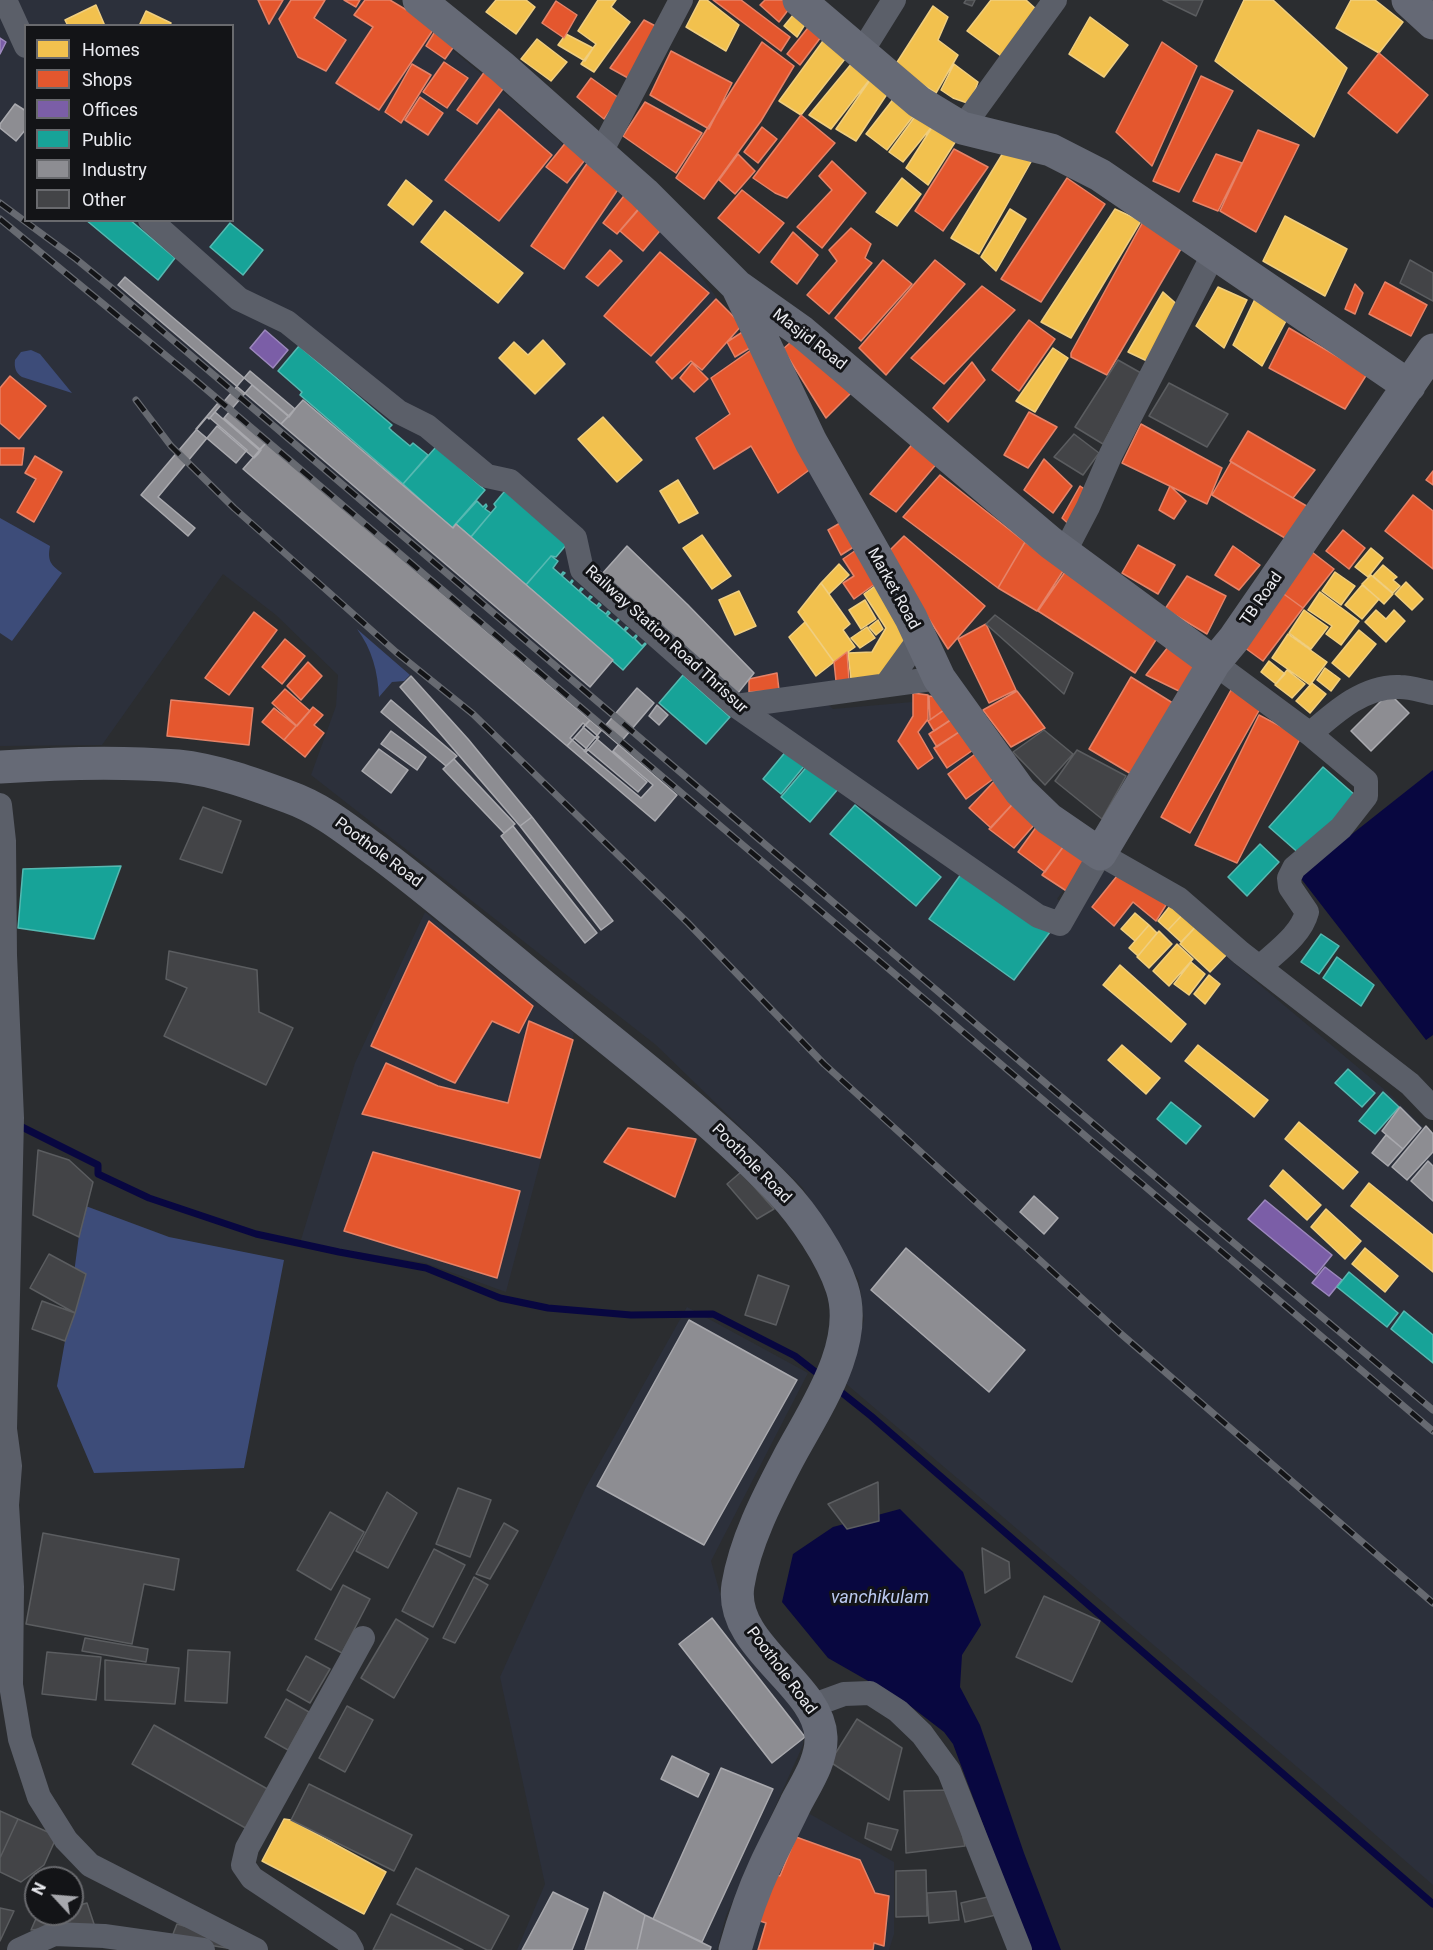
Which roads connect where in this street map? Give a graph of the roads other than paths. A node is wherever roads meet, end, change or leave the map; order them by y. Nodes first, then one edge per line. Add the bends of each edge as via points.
1 (4, 0) edge
2 (419, 0) edge
3 (681, 0) edge
4 (799, 0) edge
5 (894, 0) edge
6 (1055, 0) edge
7 (1408, 0) edge
8 (1433, 23) edge
9 (24, 42) edge
10 (861, 53) junction
11 (962, 128) junction
12 (600, 153) junction
13 (152, 222) edge
14 (1214, 253) junction
15 (737, 286) junction
16 (1433, 350) edge
17 (1409, 386) junction
18 (1064, 553) junction
19 (920, 638) junction
20 (1214, 663) junction
21 (939, 678) junction
22 (886, 685) junction
23 (1433, 693) edge
24 (736, 706) junction
25 (1310, 734) junction
26 (0, 767) edge
27 (0, 805) edge
28 (1100, 854) junction
29 (1260, 967) junction
30 (1433, 1108) edge
31 (4, 1199) edge
32 (2, 1429) edge
33 (3, 1506) edge
34 (363, 1638) dead end
35 (811, 1706) junction
36 (53, 1942) edge
37 (20, 1950) edge
38 (203, 1950) edge
39 (256, 1950) edge
40 (352, 1950) edge
41 (735, 1950) edge
42 (1020, 1950) edge

1 - 9 street
2 - 12 street, Masjid Road
3 - 12 street
4 - 10 street
5 - 10 street
6 - 11 street
7 - 8 main road
10 - 11 street via 919,102
11 - 14 street via 1051,150 1100,175
12 - 15 street, Masjid Road
13 - 24 street, Railway Station Road Thrissur via 239,299 287,322 399,412 427,426 488,476 510,481 575,538 582,570
14 - 17 street
14 - 18 street
15 - 18 street, Masjid Road via 802,332
15 - 19 street, Market Road via 810,442
16 - 17 street, TB Road
17 - 20 street, TB Road
18 - 20 street, Masjid Road
19 - 21 street, Market Road
19 - 22 street
20 - 25 street
20 - 28 street, TB Road
21 - 22 street
21 - 28 street, Market Road via 1020,791 1049,819
22 - 24 street
23 - 25 street via 1400,687 1371,691 1340,708
24 - 28 street, Railway Station Road Thrissur via 1038,916 1060,924
25 - 29 street via 1366,781 1366,796 1341,828 1294,868 1290,887 1307,912 1304,923
26 - 35 street, Poothole Road via 79,762 181,766 222,774 319,809 432,893 712,1125 784,1194 817,1237 843,1290 848,1326 822,1401 760,1517 737,1589 742,1616 752,1636
27 - 31 street via 12,1122
28 - 29 street via 1179,899
29 - 30 street via 1410,1084
31 - 32 street
32 - 33 street via 10,1466
33 - 39 street via 12,1587 11,1685 20,1739 39,1797 66,1840 90,1865
34 - 40 street via 247,1848 243,1865 252,1878 347,1941
35 - 41 street, Poothole Road via 819,1722 819,1754 764,1868
35 - 42 street via 844,1694 870,1693 898,1711 922,1734 949,1771
36 - 37 street
36 - 38 street via 104,1936

